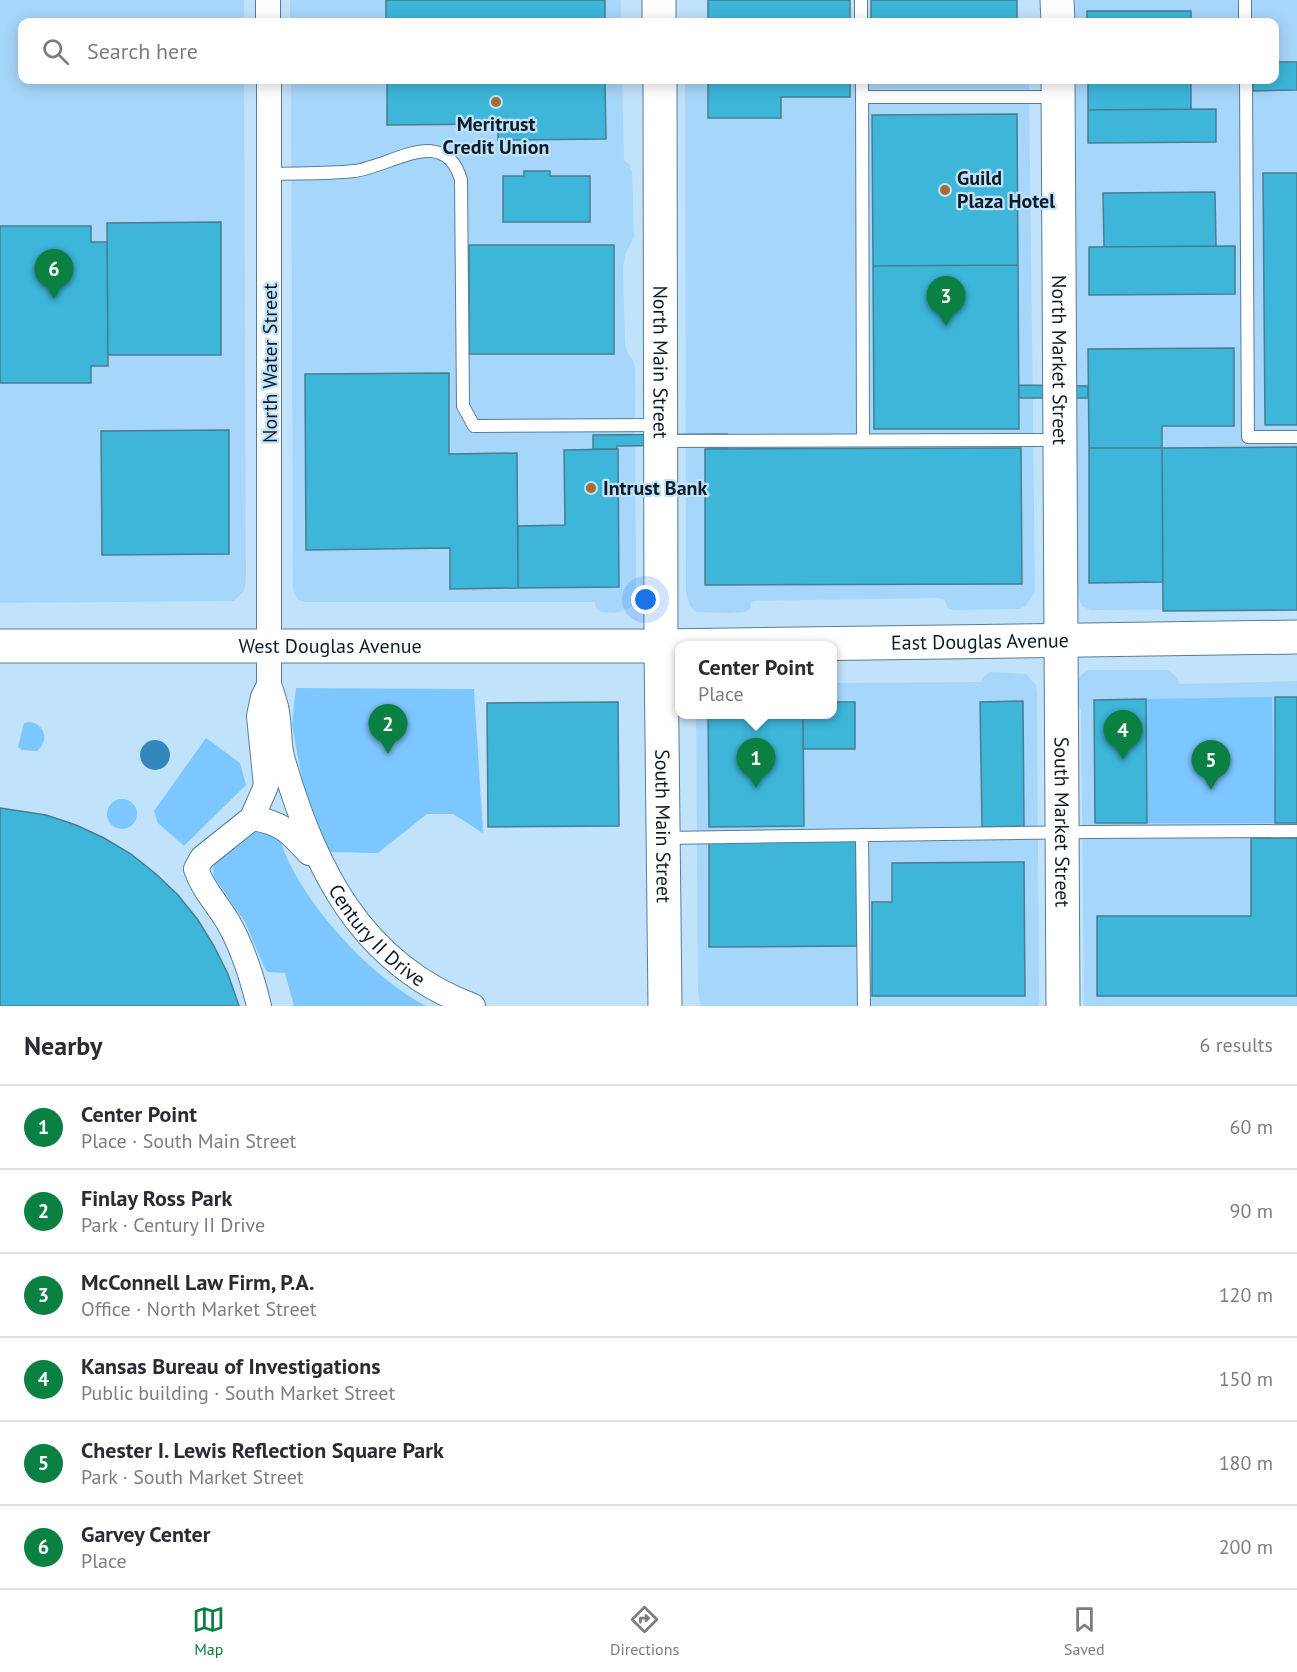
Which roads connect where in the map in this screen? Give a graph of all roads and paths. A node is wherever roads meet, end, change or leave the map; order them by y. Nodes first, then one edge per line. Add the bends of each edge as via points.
1 (268, 0) edge
2 (659, 0) edge
3 (861, 0) edge
4 (1058, 0) edge
5 (1245, 0) edge
6 (268, 18) edge
7 (659, 18) edge
8 (861, 18) edge
9 (1058, 18) edge
10 (1245, 18) edge
11 (269, 84) edge
12 (660, 84) edge
13 (862, 84) edge
14 (1246, 84) edge
15 (1058, 88) edge
16 (862, 97) junction
17 (270, 174) junction
18 (661, 433) junction
19 (1297, 437) edge
20 (863, 440) junction
21 (1060, 440) junction
22 (1297, 637) edge
23 (1061, 640) junction
24 (837, 643) edge
25 (0, 646) edge
26 (269, 646) junction
27 (661, 646) junction
28 (675, 646) edge
29 (269, 685) junction
30 (252, 818) junction
31 (1297, 831) edge
32 (1062, 832) junction
33 (862, 835) junction
34 (663, 838) junction
35 (324, 869) junction
36 (259, 1006) edge
37 (473, 1006) edge
38 (664, 1006) edge
39 (864, 1006) edge
40 (1063, 1006) edge

1 - 6 street
2 - 7 street
3 - 8 lane
4 - 9 street
5 - 10 lane
11 - 17 street, North Water Street
12 - 18 street, North Main Street
13 - 16 lane
14 - 19 lane via 1248,437
15 - 16 lane
15 - 21 street, North Market Street
16 - 20 lane
17 - 18 lane via 357,171 419,151 442,153 457,164 461,180 463,406 474,426
17 - 26 street, North Water Street
18 - 20 lane
18 - 27 street, North Main Street
20 - 21 lane
21 - 23 street, North Market Street
22 - 23 street, East Douglas Avenue
23 - 24 street, East Douglas Avenue
23 - 32 street, South Market Street
25 - 26 street, West Douglas Avenue
26 - 27 street, West Douglas Avenue
26 - 29 street, Century II Drive
27 - 28 street, East Douglas Avenue
27 - 34 street, South Main Street
29 - 30 street, Century II Drive via 259,716 266,786
29 - 35 street, Century II Drive via 284,764
30 - 35 street, Century II Drive via 287,829
30 - 36 street via 202,858 196,869 245,958
31 - 32 lane
32 - 33 lane
32 - 40 street, South Market Street
33 - 34 lane
33 - 39 lane
34 - 38 street, South Main Street
35 - 37 street, Century II Drive via 349,912 380,949 419,979

